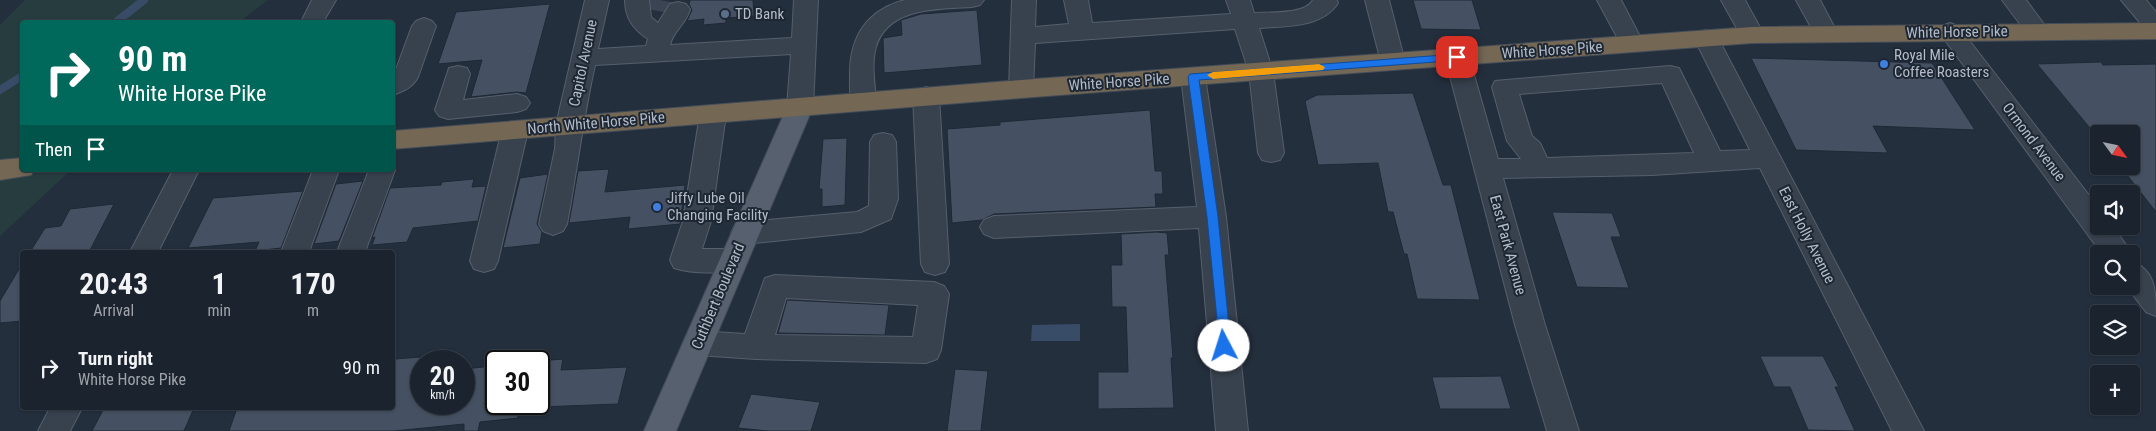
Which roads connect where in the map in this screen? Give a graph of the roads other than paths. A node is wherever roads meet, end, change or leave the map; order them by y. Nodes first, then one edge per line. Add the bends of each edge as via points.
1 (324, 0) edge
2 (597, 0) edge
3 (806, 0) edge
4 (972, 0) edge
5 (1024, 0) edge
6 (1076, 0) edge
7 (1326, 0) edge
8 (1377, 0) edge
9 (1609, 0) edge
10 (1733, 0) edge
11 (1808, 0) edge
12 (2014, 0) edge
13 (2133, 0) edge
14 (658, 8) edge
15 (1241, 10) edge
16 (313, 20) edge
17 (424, 26) dead end
18 (2156, 27) edge
19 (2156, 30) edge
20 (1082, 31) junction
21 (1950, 31) junction
22 (2037, 31) junction
23 (1826, 34) junction
24 (1752, 35) junction
25 (1023, 36) junction
26 (1706, 38) junction
27 (1632, 44) junction
28 (658, 45) junction
29 (802, 45) junction
30 (1558, 50) junction
31 (1457, 57) junction
32 (584, 58) junction
33 (1393, 62) junction
34 (1261, 72) junction
35 (458, 74) dead end
36 (1194, 77) junction
37 (1572, 82) junction
38 (395, 85) edge
39 (1020, 89) junction
40 (926, 96) junction
41 (863, 101) junction
42 (517, 103) dead end
43 (485, 106) junction
44 (800, 107) junction
45 (713, 114) junction
46 (569, 125) junction
47 (515, 130) junction
48 (475, 134) junction
49 (395, 141) edge
50 (883, 142) dead end
51 (1271, 153) dead end
52 (1769, 158) junction
53 (1711, 160) junction
54 (1537, 167) junction
55 (20, 168) edge
56 (1488, 168) junction
57 (0, 170) edge
58 (185, 172) edge
59 (325, 172) edge
60 (381, 172) edge
61 (1212, 217) junction
62 (553, 224) dead end
63 (994, 227) dead end
64 (745, 233) junction
65 (2111, 245) edge
66 (145, 250) edge
67 (295, 250) edge
68 (352, 250) edge
69 (477, 255) dead end
70 (733, 260) junction
71 (935, 264) dead end
72 (2140, 284) edge
73 (2156, 304) edge
74 (698, 343) junction
75 (756, 347) junction
76 (65, 410) edge
77 (54, 431) edge
78 (660, 431) edge
79 (1232, 431) edge
80 (1562, 431) edge
81 (1908, 431) edge

1 - 16 street
2 - 32 street, Capitol Avenue
3 - 29 street
4 - 41 street via 913,4 889,12 876,24 864,48
5 - 25 street
6 - 20 street
7 - 15 street via 1321,9 1293,18
8 - 33 street
9 - 27 street
10 - 24 street
11 - 23 street
12 - 22 street
13 - 18 street
14 - 28 street
14 - 28 street via 638,17
15 - 20 street
15 - 34 street
17 - 38 street via 406,77
19 - 22 highway, White Horse Pike
20 - 25 street
21 - 22 highway, White Horse Pike
21 - 23 highway, White Horse Pike
21 - 65 street, Ormond Avenue
23 - 24 highway, White Horse Pike
24 - 26 highway, White Horse Pike
25 - 39 street
26 - 27 highway, White Horse Pike
26 - 52 street, East Holly Avenue
27 - 30 highway, White Horse Pike
28 - 29 street
28 - 32 street
29 - 44 street
30 - 31 highway, White Horse Pike
30 - 37 street
31 - 33 highway, White Horse Pike
31 - 56 street, East Park Avenue
32 - 46 street, Capitol Avenue
33 - 34 highway, White Horse Pike
34 - 36 highway, White Horse Pike
34 - 51 street
35 - 43 street via 448,110
36 - 39 highway, White Horse Pike
36 - 61 street
37 - 53 street via 1670,74
37 - 54 street via 1504,88 1520,140 1531,150
39 - 40 highway, White Horse Pike
40 - 41 highway, White Horse Pike
40 - 71 street
41 - 44 highway, White Horse Pike
42 - 43 street
43 - 48 street
44 - 45 highway, North White Horse Pike
44 - 64 main road, Cuthbert Boulevard
45 - 46 highway, North White Horse Pike
45 - 70 street via 697,221 684,260
46 - 47 highway, North White Horse Pike
46 - 62 street, Capitol Avenue via 568,149
47 - 48 highway, North White Horse Pike
47 - 69 street via 506,169 491,185
48 - 49 highway, North White Horse Pike
50 - 64 street via 884,199 881,212 875,216 862,222
52 - 53 street
52 - 81 street, East Holly Avenue
53 - 54 street via 1652,165
54 - 56 street
55 - 57 highway
56 - 80 street, East Park Avenue
58 - 66 street
59 - 67 street
60 - 68 street
61 - 63 street
61 - 79 street
64 - 70 main road, Cuthbert Boulevard
70 - 74 main road, Cuthbert Boulevard
72 - 73 street
74 - 75 street
74 - 78 main road, Cuthbert Boulevard
75 - 75 street via 926,350 934,294 775,286
76 - 77 street

